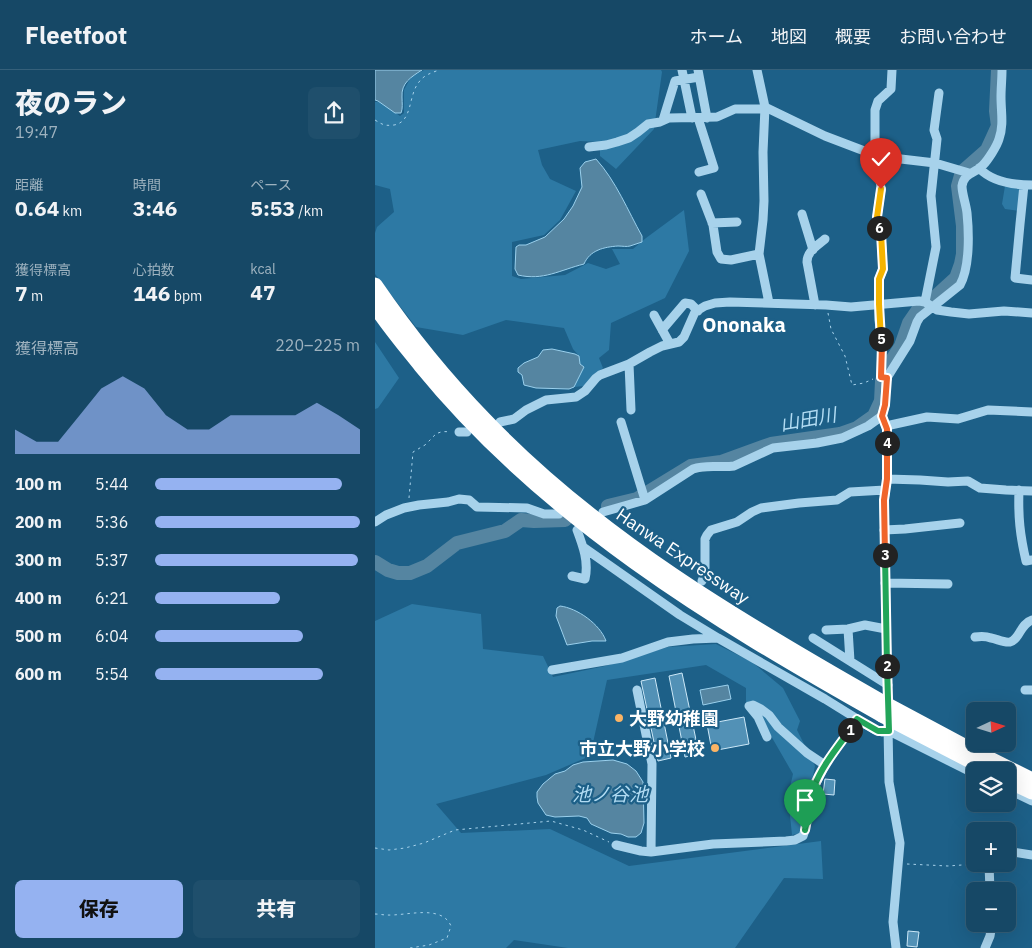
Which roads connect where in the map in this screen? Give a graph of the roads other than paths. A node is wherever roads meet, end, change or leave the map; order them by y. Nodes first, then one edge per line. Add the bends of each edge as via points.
1 (682, 70) edge
2 (757, 70) edge
3 (892, 70) edge
4 (1002, 70) edge
5 (699, 73) edge
6 (684, 80) junction
7 (939, 93) dead end
8 (765, 108) junction
9 (700, 118) junction
10 (663, 120) junction
11 (589, 147) dead end
12 (879, 156) junction
13 (935, 163) junction
14 (979, 168) junction
15 (699, 172) dead end
16 (969, 173) junction
17 (1028, 185) edge
18 (701, 194) dead end
19 (802, 214) dead end
20 (737, 222) dead end
21 (712, 223) junction
22 (825, 240) dead end
23 (813, 250) junction
24 (759, 254) junction
25 (1032, 280) edge
26 (375, 286) edge
27 (769, 304) junction
28 (879, 304) junction
29 (815, 305) junction
30 (929, 305) junction
31 (375, 306) edge
32 (698, 311) junction
33 (1032, 313) edge
34 (654, 315) dead end
35 (662, 330) junction
36 (670, 344) junction
37 (629, 364) junction
38 (884, 378) junction
39 (631, 410) dead end
40 (1032, 412) edge
41 (882, 416) junction
42 (500, 422) dead end
43 (621, 422) dead end
44 (886, 426) junction
45 (887, 479) junction
46 (885, 490) junction
47 (1019, 490) junction
48 (1032, 491) edge
49 (645, 500) junction
50 (603, 512) dead end
51 (559, 514) dead end
52 (375, 522) edge
53 (960, 523) dead end
54 (577, 530) dead end
55 (884, 530) junction
56 (583, 547) junction
57 (1032, 560) edge
58 (572, 576) dead end
59 (702, 581) dead end
60 (885, 583) junction
61 (948, 584) dead end
62 (1032, 620) edge
63 (848, 629) junction
64 (886, 629) junction
65 (826, 630) dead end
66 (975, 637) dead end
67 (718, 638) junction
68 (813, 638) dead end
69 (850, 661) junction
70 (552, 670) dead end
71 (888, 685) junction
72 (637, 690) dead end
73 (882, 708) junction
74 (857, 719) junction
75 (889, 731) junction
76 (767, 737) dead end
77 (975, 762) edge
78 (825, 765) junction
79 (966, 770) edge
80 (1032, 780) edge
81 (1016, 784) edge
82 (1032, 792) edge
83 (1016, 793) edge
84 (1032, 801) edge
85 (616, 845) road end
86 (651, 852) junction
87 (1016, 852) edge
88 (1032, 855) edge
89 (991, 932) edge
90 (896, 948) edge
91 (985, 948) edge

1 - 6 street
2 - 8 street
3 - 12 street via 891,89 878,101 875,110
4 - 14 street via 1003,121 999,140 985,164
5 - 6 street
5 - 9 street
6 - 9 street
6 - 10 street via 675,81
7 - 13 street via 934,130 937,140
8 - 9 street via 735,109 717,117
8 - 12 street via 825,136
8 - 24 street via 764,201
9 - 10 street
9 - 15 street via 714,168
10 - 11 street via 647,124 617,142
12 - 13 street
12 - 28 street via 881,189 877,223 881,233 883,269 879,279
13 - 16 street
13 - 30 street via 931,196 936,247
14 - 16 street
14 - 17 street via 1005,183
16 - 30 street via 962,188 968,247 964,277 960,285
17 - 25 street via 1020,224 1015,278
18 - 21 street
19 - 23 street
20 - 21 street
21 - 24 street via 721,259
22 - 23 street
23 - 29 street via 808,254 807,262
24 - 27 street
26 - 73 highway, Hanwa Expressway via 463,397 514,449 571,499 710,600
27 - 29 street
27 - 32 street via 715,303
28 - 29 street via 851,307
28 - 30 street via 919,300
28 - 38 street
30 - 33 street via 937,310 969,314 1004,310
30 - 38 street via 917,322 910,341
31 - 73 highway, Hanwa Expressway via 461,411 563,508 633,561 789,662
32 - 35 street via 685,303
32 - 36 street via 684,337
34 - 35 street
35 - 36 street
36 - 37 street
37 - 39 street
37 - 42 street via 596,378 576,397 546,400 514,419
38 - 41 street
40 - 44 street via 988,410 958,419 927,417
41 - 44 street
41 - 49 street via 843,438 773,448 734,466 693,469
43 - 49 street
44 - 45 street
45 - 46 street
45 - 47 street via 967,481 980,488
46 - 55 street
46 - 59 street via 851,492 837,500 761,508 737,522 711,530 705,539 706,570
47 - 48 street
47 - 57 street via 1020,534 1026,561
49 - 50 street
51 - 52 street via 544,514 527,508 477,507 464,499 419,505
53 - 55 street
54 - 56 street
55 - 60 street
56 - 58 street via 587,566 585,579
56 - 67 street
60 - 61 street
60 - 64 street
62 - 66 street via 1011,642
63 - 64 street via 865,625
63 - 65 street
63 - 69 street
64 - 71 street
67 - 70 street via 668,642 622,658
67 - 74 street
68 - 69 street
69 - 71 street
71 - 75 street
72 - 86 street via 652,764
73 - 77 highway, Hanwa Expressway, bridge
73 - 80 highway, Hanwa Expressway, bridge
74 - 75 street via 878,731
74 - 78 street
75 - 79 street
75 - 90 street via 889,782 900,843 893,922
76 - 78 street via 749,706 753,705 769,715 807,753
78 - 86 street via 812,792 803,836 786,841 713,844
81 - 82 highway
83 - 84 street
85 - 86 street
87 - 88 street
89 - 91 street

